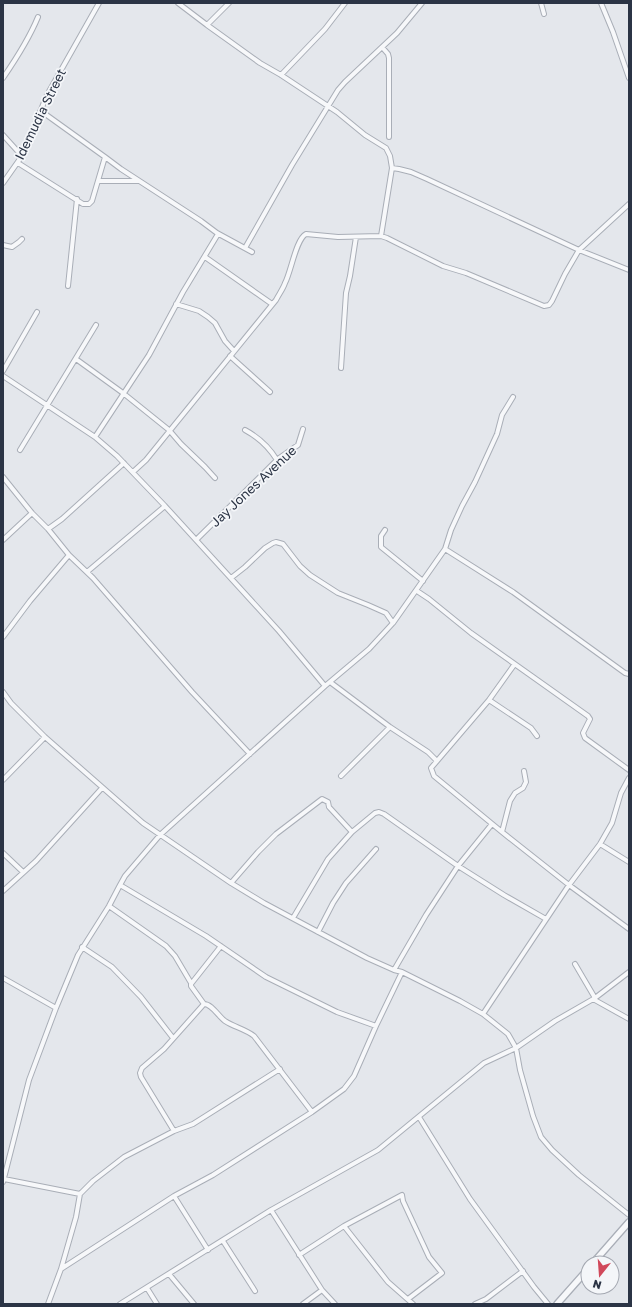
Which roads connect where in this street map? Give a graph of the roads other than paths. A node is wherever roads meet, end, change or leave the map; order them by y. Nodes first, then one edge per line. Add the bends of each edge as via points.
1 (99, 3) edge
2 (178, 3) edge
3 (229, 3) edge
4 (345, 3) edge
5 (422, 3) edge
6 (541, 3) edge
7 (601, 3) edge
8 (544, 14) dead end
9 (38, 17) dead end
10 (207, 25) junction
11 (382, 47) junction
12 (281, 75) junction
13 (3, 78) edge
14 (629, 78) edge
15 (328, 107) junction
16 (41, 111) junction
17 (3, 135) edge
18 (389, 136) dead end
19 (22, 156) junction
20 (105, 157) junction
21 (18, 163) junction
22 (392, 168) junction
23 (98, 181) junction
24 (140, 181) junction
25 (3, 183) edge
26 (77, 199) junction
27 (628, 207) edge
28 (218, 234) junction
29 (381, 236) junction
30 (356, 237) junction
31 (22, 239) dead end
32 (3, 245) edge
33 (245, 248) junction
34 (579, 250) junction
35 (252, 252) dead end
36 (205, 257) junction
37 (629, 270) edge
38 (68, 286) dead end
39 (176, 304) junction
40 (272, 304) junction
41 (37, 312) dead end
42 (96, 325) dead end
43 (234, 351) junction
44 (230, 356) junction
45 (76, 359) junction
46 (341, 368) dead end
47 (3, 371) edge
48 (3, 376) edge
49 (270, 392) dead end
50 (123, 393) junction
51 (513, 397) dead end
52 (48, 406) junction
53 (303, 429) dead end
54 (169, 430) junction
55 (245, 430) dead end
56 (95, 438) junction
57 (20, 450) dead end
58 (276, 460) junction
59 (124, 463) junction
60 (133, 472) junction
61 (3, 477) edge
62 (215, 478) dead end
63 (165, 506) junction
64 (32, 513) junction
65 (48, 529) junction
66 (385, 530) dead end
67 (3, 540) edge
68 (196, 540) junction
69 (445, 549) junction
70 (69, 555) junction
71 (87, 572) junction
72 (231, 578) junction
73 (423, 581) junction
74 (417, 591) junction
75 (393, 623) junction
76 (3, 637) edge
77 (514, 664) junction
78 (629, 674) edge
79 (330, 682) junction
80 (324, 686) junction
81 (3, 692) edge
82 (488, 700) junction
83 (390, 727) junction
84 (537, 736) dead end
85 (45, 737) junction
86 (250, 754) junction
87 (437, 761) junction
88 (629, 770) edge
89 (524, 771) dead end
90 (341, 776) dead end
91 (629, 778) edge
92 (3, 780) edge
93 (102, 788) junction
94 (492, 824) junction
95 (352, 832) junction
96 (502, 832) junction
97 (160, 835) junction
98 (600, 844) junction
99 (376, 849) dead end
100 (3, 854) edge
101 (629, 862) edge
102 (458, 866) junction
103 (22, 872) junction
104 (231, 883) junction
105 (120, 885) junction
106 (569, 885) junction
107 (3, 890) edge
108 (109, 906) junction
109 (293, 918) junction
110 (546, 919) junction
111 (629, 929) edge
112 (318, 932) junction
113 (221, 946) junction
114 (82, 947) junction
115 (575, 964) dead end
116 (394, 970) junction
117 (402, 972) junction
118 (629, 972) edge
119 (3, 978) edge
120 (191, 983) junction
121 (594, 998) junction
122 (204, 1004) junction
123 (56, 1008) junction
124 (483, 1014) junction
125 (629, 1019) edge
126 (376, 1026) junction
127 (173, 1038) junction
128 (516, 1048) junction
129 (280, 1069) junction
130 (312, 1112) junction
131 (419, 1117) junction
132 (174, 1131) junction
133 (3, 1158) edge
134 (8, 1159) junction
135 (3, 1181) edge
136 (80, 1194) junction
137 (174, 1196) junction
138 (271, 1210) junction
139 (629, 1215) edge
140 (629, 1222) edge
141 (344, 1226) junction
142 (223, 1241) junction
143 (208, 1250) junction
144 (299, 1255) junction
145 (600, 1255) edge
146 (61, 1269) junction
147 (523, 1271) junction
148 (169, 1274) junction
149 (580, 1278) edge
150 (147, 1288) junction
151 (322, 1290) junction
152 (255, 1291) dead end
153 (408, 1299) junction
154 (48, 1304) edge
155 (120, 1304) edge
156 (157, 1304) edge
157 (194, 1304) edge
158 (303, 1304) edge
159 (335, 1304) edge
160 (413, 1304) edge
161 (475, 1304) edge
162 (548, 1304) edge
163 (558, 1304) edge

1 - 16 street, Idemudia Street via 47,95
2 - 10 street
3 - 10 street
4 - 12 street via 318,37
5 - 11 street
6 - 8 street
7 - 14 street
9 - 13 street via 14,63
10 - 12 street
11 - 15 street via 345,82
11 - 18 street via 389,58
12 - 15 street
15 - 22 street via 386,148
15 - 33 street
16 - 19 street, Idemudia Street
16 - 20 street
17 - 19 street
19 - 21 street, Idemudia Street
20 - 23 street
20 - 24 street
21 - 25 street, Idemudia Street
21 - 26 street
22 - 29 street
22 - 34 street via 416,175
23 - 24 street
23 - 26 street via 91,203 86,205
24 - 28 street
26 - 38 street
27 - 34 street
28 - 33 street
28 - 36 street
29 - 30 street
29 - 34 street via 443,266 544,306 552,301
30 - 40 street via 306,234 302,236 286,283
30 - 46 street via 346,293
31 - 32 street via 12,247
33 - 35 street
34 - 37 street
36 - 39 street
36 - 40 street
39 - 43 street via 199,311 208,317
39 - 50 street via 149,355
40 - 43 street
41 - 47 street
42 - 45 street
43 - 44 street
44 - 49 street
44 - 54 street
45 - 50 street
45 - 52 street
48 - 52 street
50 - 54 street
50 - 56 street
51 - 69 street via 502,415 497,434 451,530
52 - 56 street
52 - 57 street
53 - 58 street, Jay Jones Avenue via 298,445
54 - 60 street via 146,460
54 - 62 street
55 - 58 street via 263,443
56 - 59 street
58 - 68 street, Jay Jones Avenue
59 - 60 street
59 - 65 street
60 - 63 street
61 - 64 street
63 - 68 street
63 - 71 street
64 - 65 street
64 - 67 street
65 - 70 street
66 - 73 street via 381,536 382,547
68 - 72 street
69 - 73 street
69 - 78 street via 514,592
70 - 71 street
70 - 76 street
71 - 86 street via 197,698
72 - 75 street via 265,548 273,543 280,543 310,576 338,593 386,613
72 - 80 street
73 - 74 street
74 - 75 street
74 - 77 street
75 - 79 street via 369,649
77 - 82 street
77 - 88 street via 588,716 590,719 584,733 585,738
79 - 80 street
79 - 83 street
80 - 86 street
81 - 85 street
82 - 84 street via 531,728
82 - 87 street
83 - 87 street via 428,752
83 - 90 street
85 - 92 street
85 - 93 street
86 - 97 street
87 - 94 street via 432,768 434,776
89 - 96 street via 526,782 510,801
91 - 98 street via 621,793 612,823
93 - 97 street
93 - 103 street via 36,861
94 - 96 street
94 - 102 street
95 - 102 street via 379,812
95 - 104 street via 329,807 328,802 322,799 276,834
95 - 109 street via 328,859
96 - 106 street
97 - 104 street
97 - 105 street
98 - 101 street
98 - 106 street
99 - 112 street via 346,883
100 - 103 street
102 - 110 street
102 - 116 street
103 - 107 street
104 - 109 street
105 - 108 street
105 - 113 street
106 - 110 street
106 - 111 street
108 - 114 street
108 - 120 street via 166,946
109 - 112 street
110 - 124 street
112 - 116 street
113 - 120 street
113 - 126 street via 266,977 338,1012
114 - 123 street
114 - 127 street via 112,967 141,997
115 - 121 street
116 - 117 street
117 - 124 street
117 - 126 street
118 - 121 street
119 - 123 street
120 - 122 street
121 - 125 street
121 - 128 street
122 - 127 street
122 - 129 street via 208,1004 226,1022 254,1036
123 - 134 street via 29,1080
124 - 128 street via 508,1034
126 - 130 street via 354,1076 344,1089
127 - 132 street via 140,1073
128 - 131 street via 484,1063
128 - 139 street via 520,1070 541,1137 578,1174
129 - 130 street
129 - 132 street via 193,1124
130 - 137 street via 213,1175
131 - 138 street via 373,1153
131 - 147 street via 470,1199
132 - 136 street via 124,1157
133 - 134 street
134 - 135 street
135 - 136 street
136 - 146 street
137 - 143 street
137 - 146 street
138 - 142 street
138 - 144 street
140 - 145 street
141 - 144 street
141 - 153 street via 388,1282
141 - 153 street via 402,1195 430,1257 442,1273
142 - 143 street
142 - 152 street
143 - 148 street
144 - 151 street
146 - 154 street
147 - 161 street via 486,1299
147 - 162 street
148 - 150 street
148 - 157 street
149 - 163 street
150 - 155 street
150 - 156 street
151 - 158 street
151 - 159 street
153 - 160 street

